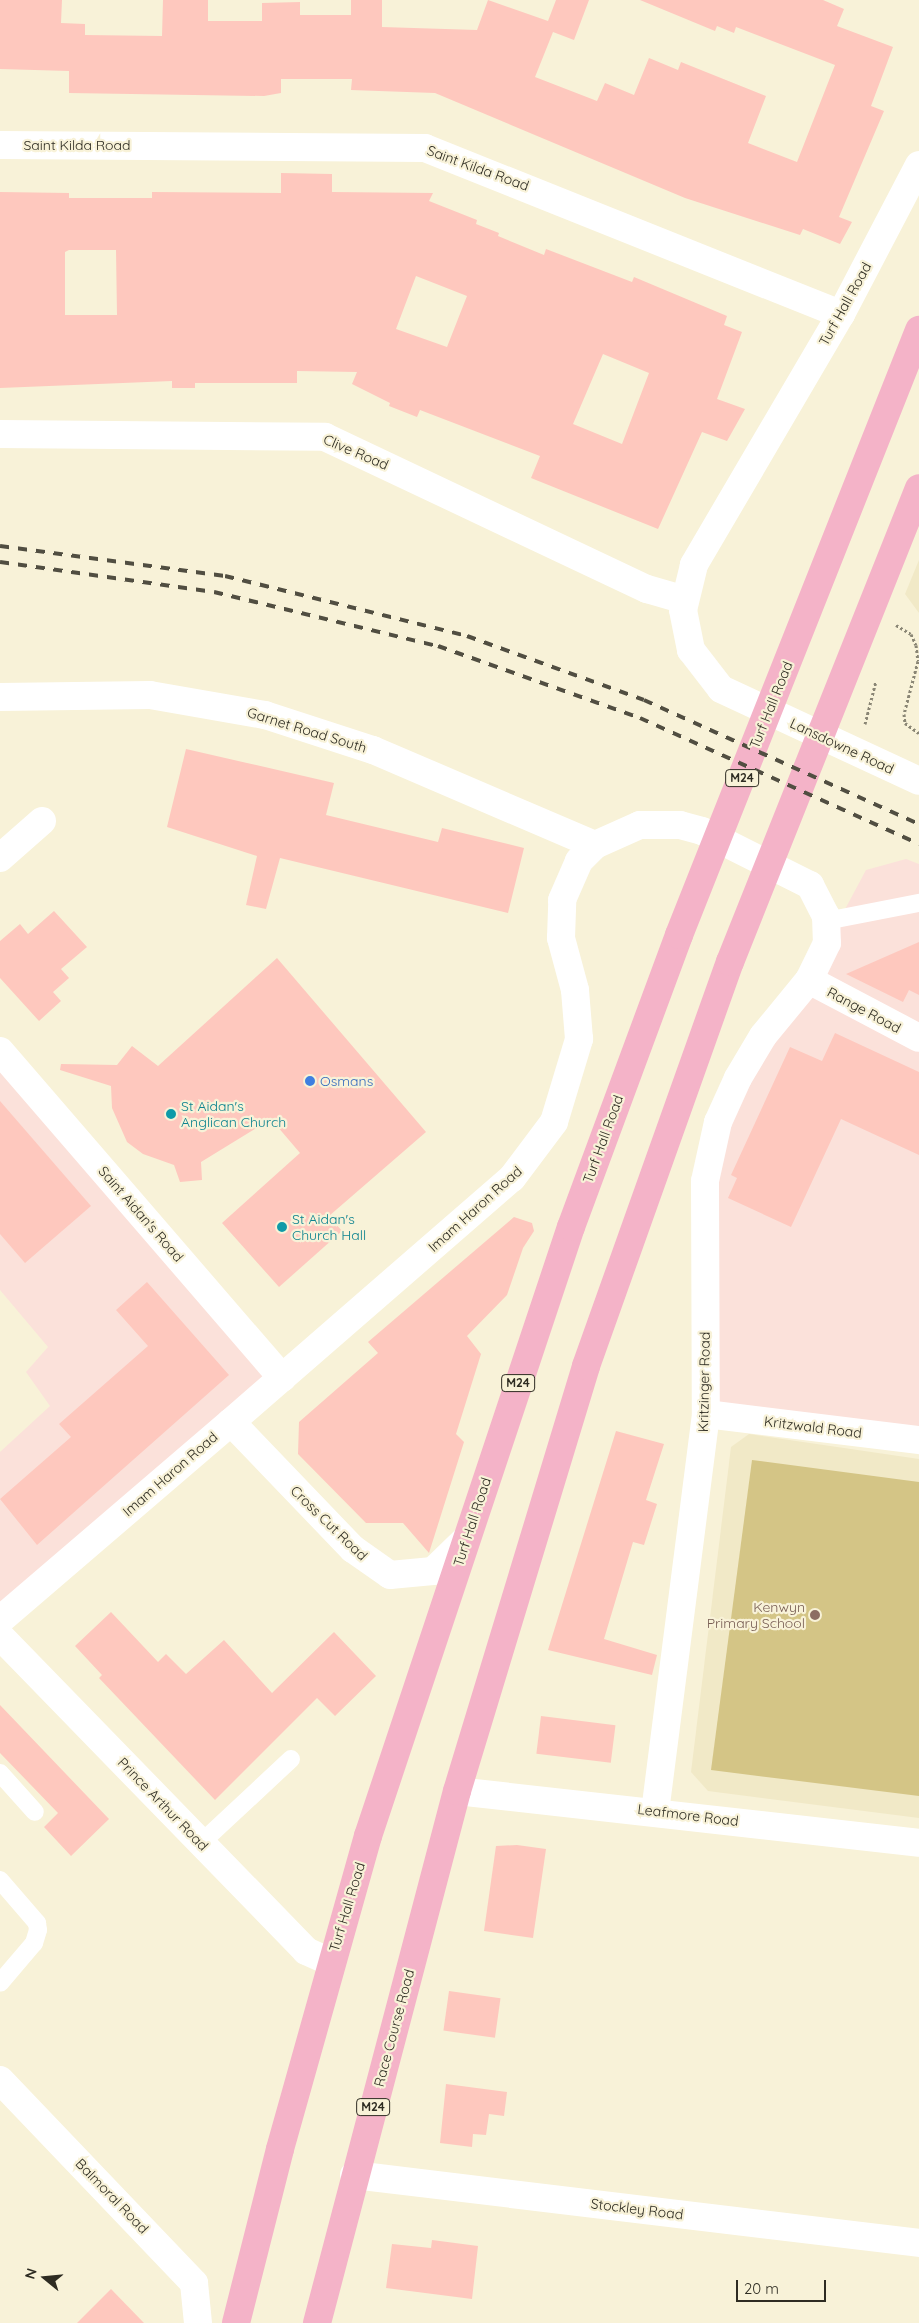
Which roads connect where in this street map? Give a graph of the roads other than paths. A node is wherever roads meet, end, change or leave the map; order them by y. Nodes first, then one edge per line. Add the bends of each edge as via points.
1 (0, 145) edge
2 (919, 164) edge
3 (841, 314) junction
4 (919, 330) edge
5 (0, 434) edge
6 (919, 488) edge
7 (683, 599) junction
8 (0, 697) edge
9 (919, 781) edge
10 (42, 821) dead end
11 (595, 845) junction
12 (0, 858) edge
13 (919, 903) edge
14 (826, 920) junction
15 (809, 980) junction
16 (919, 1038) edge
17 (0, 1051) edge
18 (282, 1378) junction
19 (706, 1414) junction
20 (231, 1422) junction
21 (919, 1440) edge
22 (466, 1539) junction
23 (0, 1620) edge
24 (0, 1636) edge
25 (291, 1759) dead end
26 (0, 1773) edge
27 (457, 1791) junction
28 (655, 1811) junction
29 (35, 1812) dead end
30 (201, 1843) junction
31 (919, 1844) edge
32 (0, 1880) edge
33 (331, 1962) junction
34 (0, 1983) edge
35 (0, 2080) edge
36 (354, 2174) junction
37 (919, 2242) edge
38 (198, 2323) edge
39 (236, 2323) edge
40 (317, 2323) edge

1 - 3 street, Saint Kilda Road via 425,148
2 - 3 street, Turf Hall Road
3 - 7 street, Turf Hall Road via 716,524 690,574
4 - 22 main road, Turf Hall Road / M24 via 679,935 571,1227
5 - 7 street, Clive Road via 325,437 647,589
6 - 27 main road, M24 via 730,962 625,1248 531,1538
7 - 9 street, Lansdowne Road via 691,650 721,688
8 - 11 street, Garnet Road South via 150,695 265,715 373,750
10 - 12 street
11 - 14 street, Imam Haron Road via 640,825 680,825 702,831 810,885
11 - 18 street, Imam Haron Road via 579,861 562,900 560,938 575,990 579,1039 554,1122 512,1178
13 - 14 lane
14 - 15 street, Imam Haron Road via 827,943
15 - 16 street, Range Road
15 - 19 street, Kritzinger Road via 763,1036 718,1122 705,1181
17 - 18 street, Saint Aidan's Road
18 - 20 street, Imam Haron Road
19 - 21 street, Kritzwald Road
19 - 28 street, Kritzinger Road
20 - 22 street, Cross Cut Road via 353,1549 390,1575 433,1570
20 - 23 street, Imam Haron Road
22 - 33 main road, Turf Hall Road / M24
24 - 30 street, Prince Arthur Road
25 - 30 lane
26 - 29 lane
27 - 28 street, Leafmore Road
27 - 36 main road, Race Course Road / M24
28 - 31 street, Leafmore Road
30 - 33 street, Prince Arthur Road via 306,1951
32 - 34 lane via 37,1923 38,1930 34,1943
33 - 39 main road, M24
35 - 38 street, Balmoral Road via 194,2283
36 - 37 street, Stockley Road
36 - 40 main road, Race Course Road / M24

